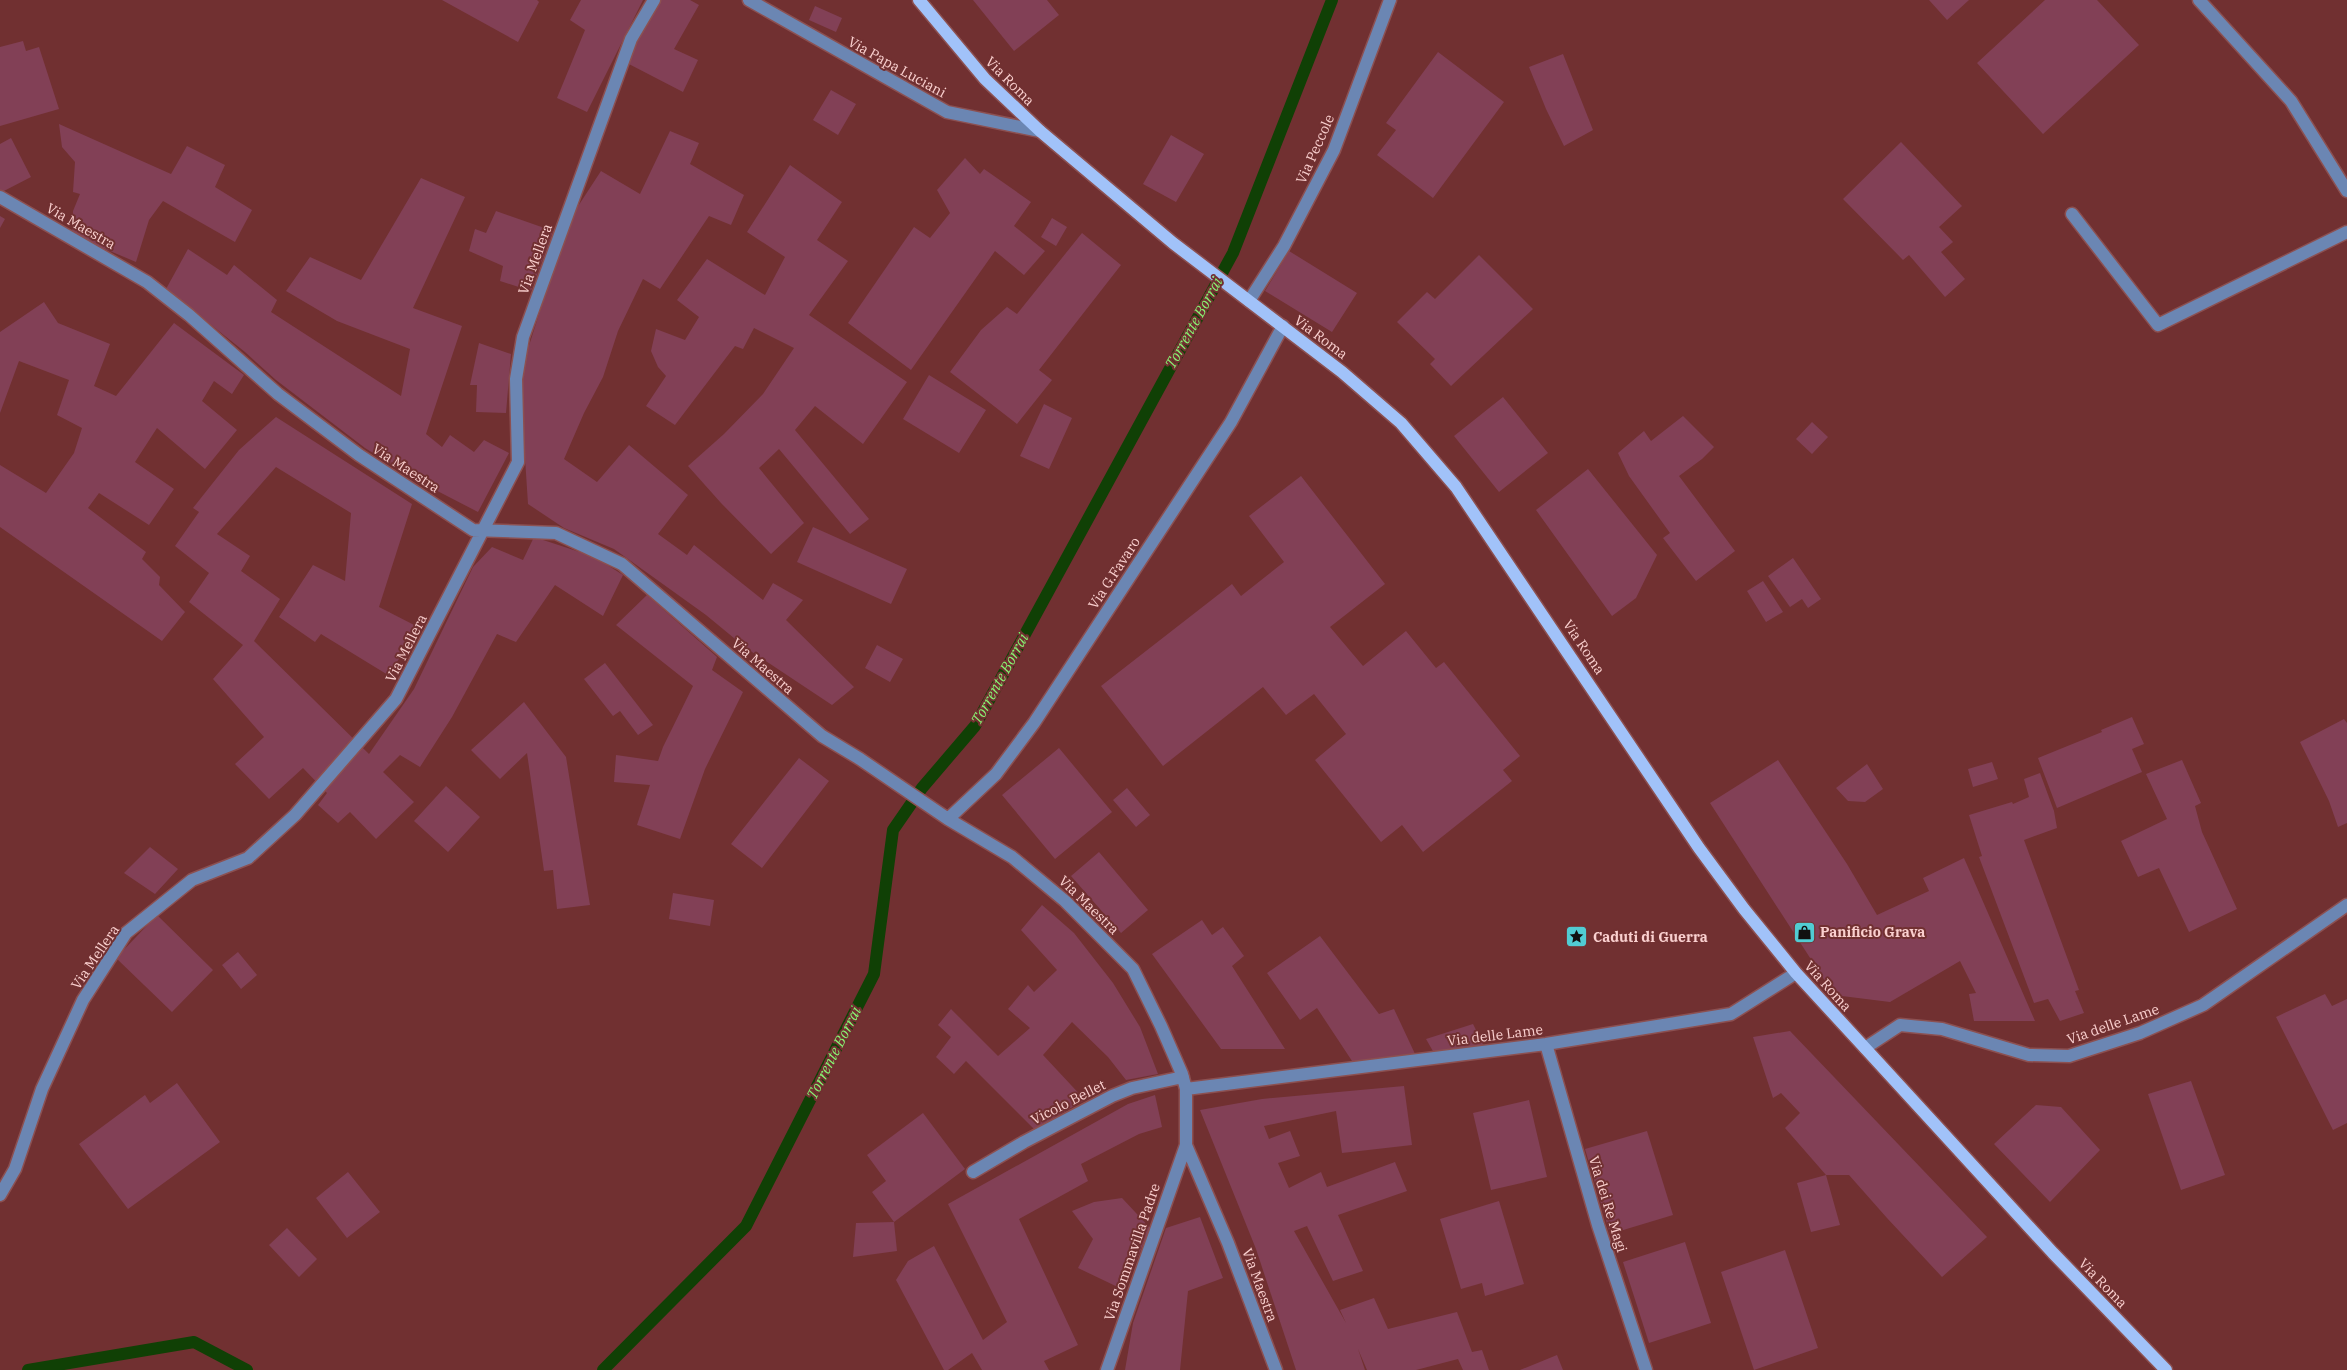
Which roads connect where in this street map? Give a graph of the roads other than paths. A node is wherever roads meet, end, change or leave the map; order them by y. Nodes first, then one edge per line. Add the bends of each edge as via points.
1 (654, 0) edge
2 (749, 0) edge
3 (919, 0) edge
4 (1390, 0) edge
5 (2199, 0) edge
6 (1040, 131) junction
7 (2347, 191) edge
8 (0, 197) edge
9 (2072, 214) dead end
10 (2347, 232) edge
11 (1249, 301) junction
12 (1283, 326) junction
13 (484, 530) junction
14 (948, 819) junction
15 (2347, 905) edge
16 (1796, 973) junction
17 (1546, 1044) junction
18 (1865, 1048) junction
19 (1185, 1083) junction
20 (1186, 1145) junction
21 (973, 1172) dead end
22 (0, 1194) edge
23 (1107, 1370) edge
24 (1276, 1370) edge
25 (1646, 1370) edge
26 (2166, 1370) edge

1 - 13 street, Via Mellera via 631,39 523,337 516,379 518,462
2 - 6 street, Via Papa Luciani via 947,112
3 - 6 main road, Via Roma via 985,79
4 - 11 street, Via Peccole via 1334,150 1284,246
5 - 7 street via 2291,101
6 - 11 main road, Via Roma via 1173,243
8 - 13 street, Via Maestra via 147,282 278,394 359,455 473,530
9 - 10 street via 2158,325
11 - 12 main road, Via Roma
12 - 14 street, Via G.Favaro via 1231,422 1034,723 996,774
12 - 16 main road, Via Roma via 1401,424 1456,487 1698,848
13 - 14 street, Via Maestra via 556,533 622,564 822,736
13 - 22 street, Via Mellera via 396,699 301,808 248,858 192,880 126,933 83,1000 42,1089 15,1169
14 - 19 street, Via Maestra via 1012,857 1065,901 1133,968
15 - 18 street, Via delle Lame via 2203,1005 2140,1033 2069,1056 2029,1055 1942,1029 1900,1025
16 - 17 street, Via delle Lame via 1731,1014
16 - 18 main road, Via Roma
17 - 19 street, Via delle Lame
17 - 25 street, Via dei Re Magi via 1598,1225
18 - 26 main road, Via Roma via 2053,1253
19 - 20 street, Via Maestra
19 - 21 street, Vicolo Bellet via 1132,1088 1112,1096
20 - 23 street, Via Sommavilla Padre
20 - 24 street, Via Maestra via 1228,1243

